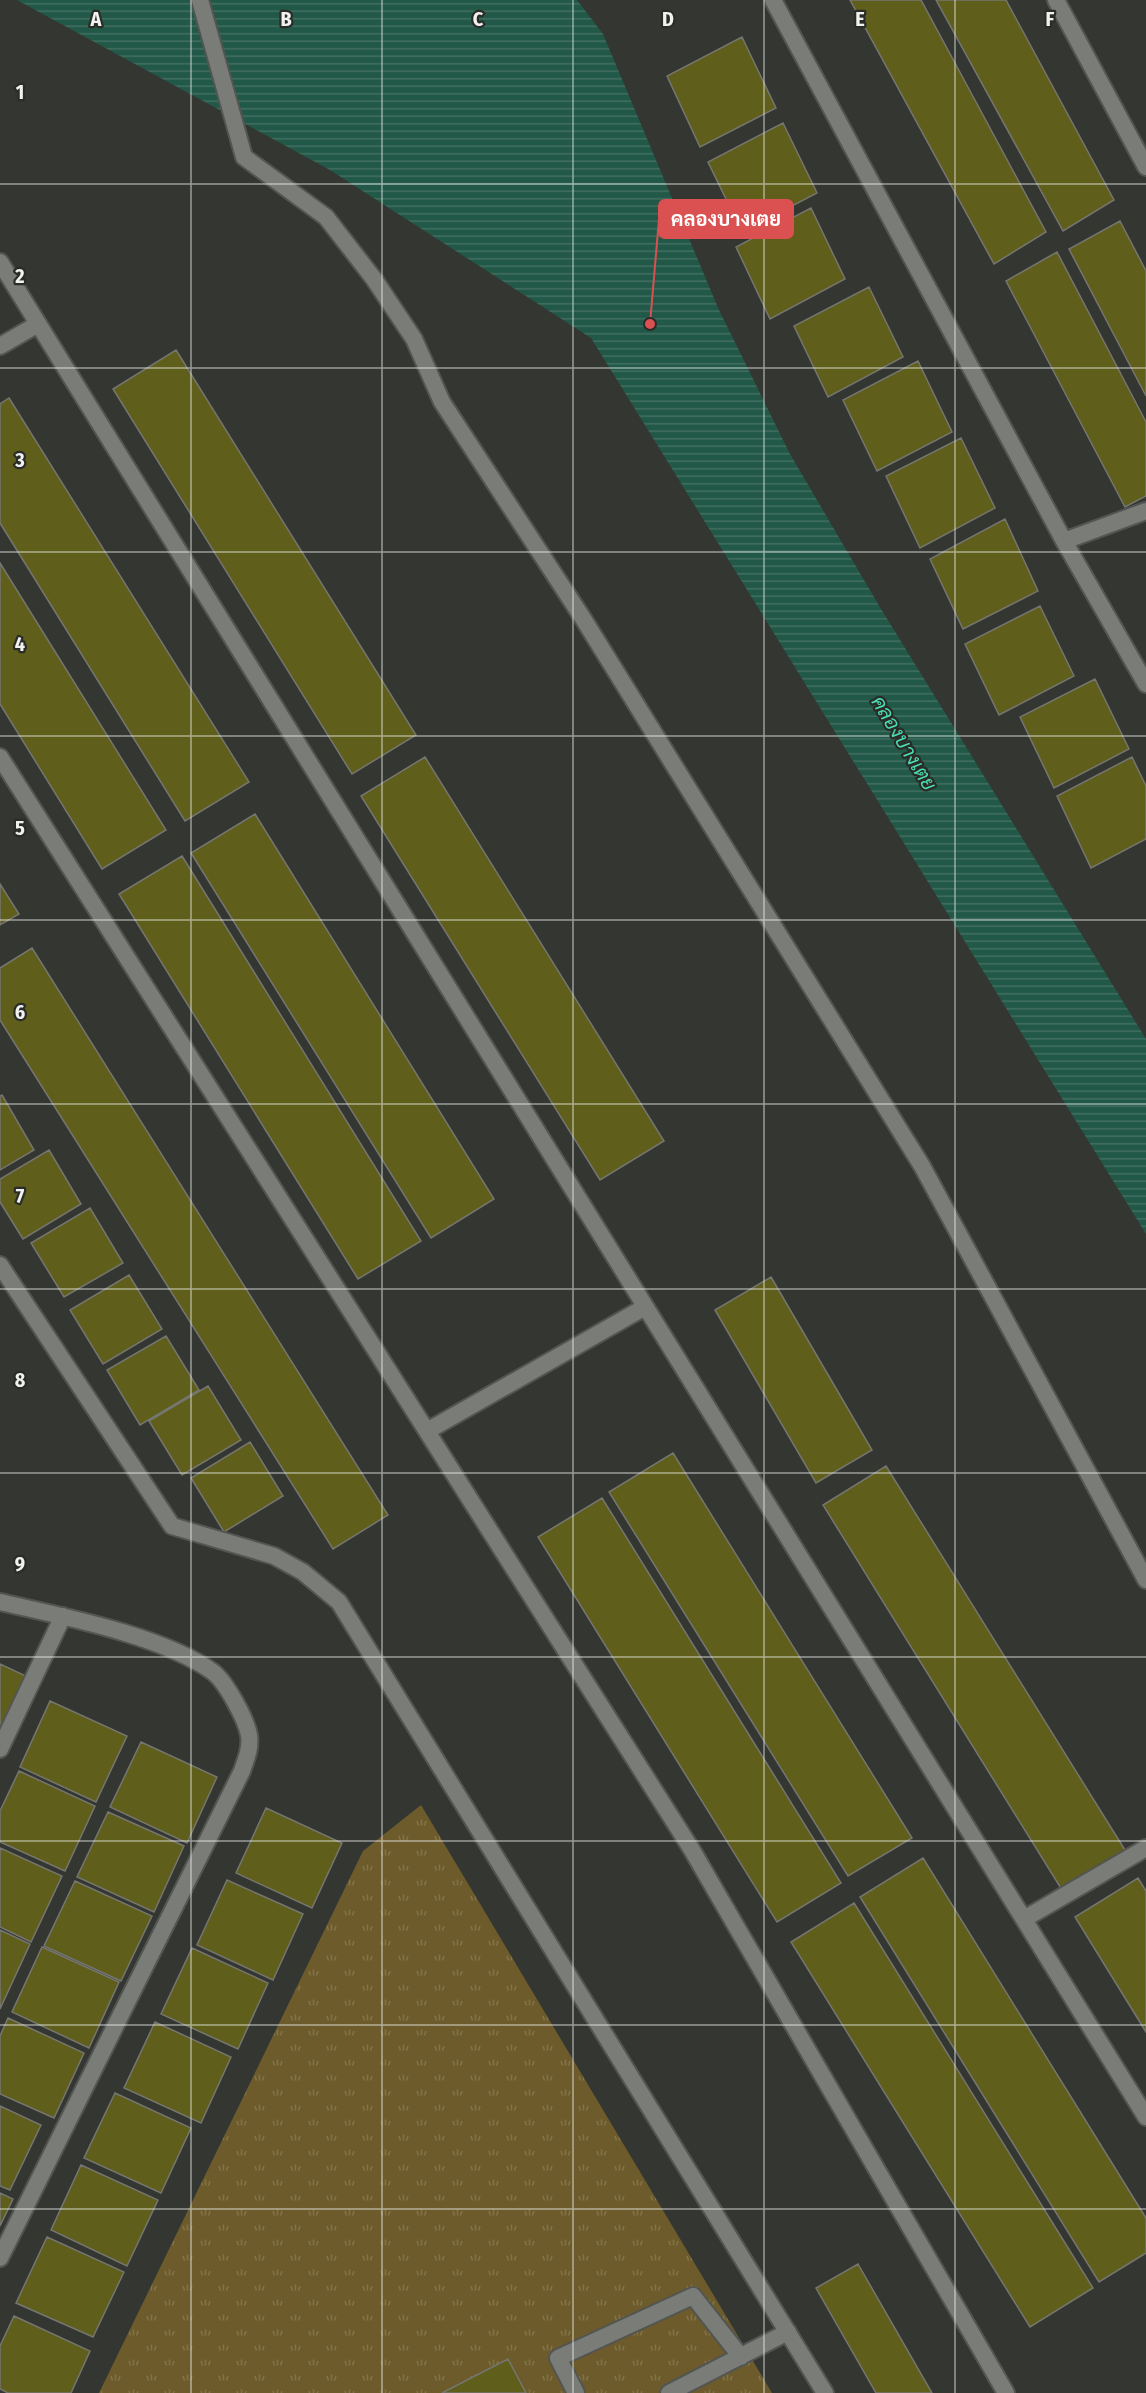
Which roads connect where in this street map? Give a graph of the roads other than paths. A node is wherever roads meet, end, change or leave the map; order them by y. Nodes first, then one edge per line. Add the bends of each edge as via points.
1 (200, 0) edge
2 (773, 0) edge
3 (1056, 0) edge
4 (1146, 167) edge
5 (0, 262) edge
6 (38, 324) junction
7 (0, 346) edge
8 (1146, 511) edge
9 (1064, 541) junction
10 (1146, 684) edge
11 (0, 757) edge
12 (0, 1264) edge
13 (645, 1307) junction
14 (427, 1431) junction
15 (1146, 1580) edge
16 (0, 1602) edge
17 (63, 1616) junction
18 (0, 1749) edge
19 (1146, 1848) edge
20 (1024, 1919) junction
21 (1146, 2117) edge
22 (0, 2258) edge
23 (788, 2332) junction
24 (741, 2357) junction
25 (576, 2393) edge
26 (669, 2393) edge
27 (825, 2393) edge
28 (1006, 2393) edge

1 - 15 street via 244,157 326,217 414,339 442,402 585,620 922,1166
2 - 9 street
3 - 4 street
5 - 6 street
6 - 7 street
6 - 13 street
8 - 9 street
9 - 10 street
11 - 14 street
12 - 23 street via 172,1526 274,1556 303,1572 339,1602
13 - 14 street
13 - 20 street
14 - 28 street via 692,1850
16 - 17 street
17 - 18 street
17 - 22 street via 175,1650 214,1673 230,1693 249,1734 249,1753
19 - 20 street
20 - 21 street
23 - 24 street
23 - 27 street
24 - 25 street via 693,2296 558,2358
24 - 26 street

